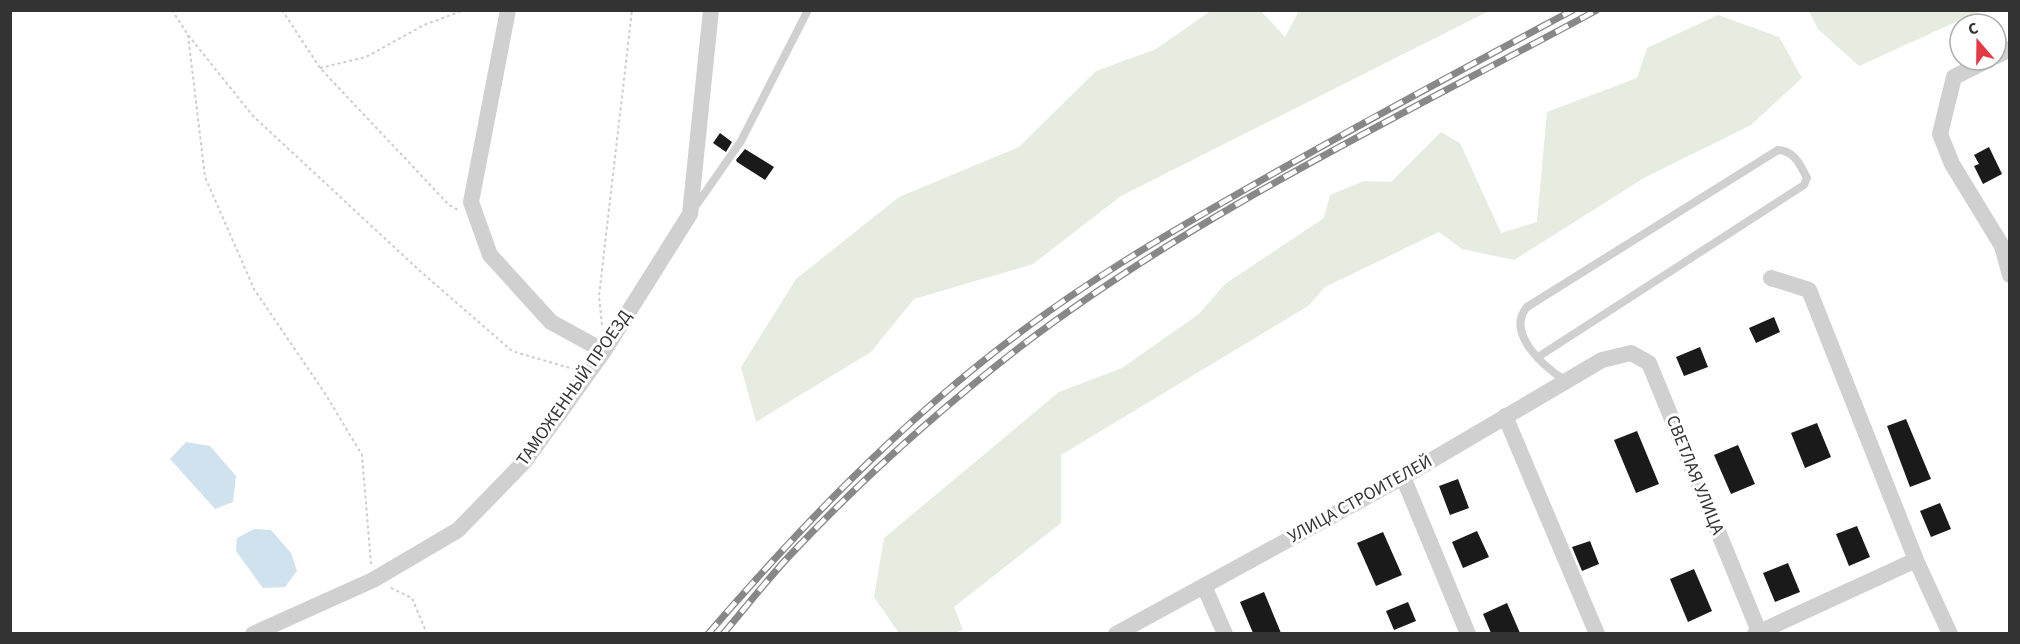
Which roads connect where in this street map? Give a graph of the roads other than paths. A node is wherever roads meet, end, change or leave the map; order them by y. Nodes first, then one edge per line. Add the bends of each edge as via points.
1 (508, 10) edge
2 (711, 10) edge
3 (808, 10) edge
4 (1964, 72) edge
5 (690, 214) junction
6 (2010, 275) edge
7 (1771, 278) dead end
8 (604, 351) junction
9 (1538, 357) junction
10 (1602, 360) joint
11 (1566, 381) junction
12 (1505, 416) junction
13 (1403, 477) junction
14 (1916, 560) junction
15 (1204, 586) junction
16 (253, 633) edge
17 (1116, 633) edge
18 (1224, 633) edge
19 (1468, 633) edge
20 (1598, 633) edge
21 (1758, 633) edge
22 (1950, 633) edge

1 - 8 street via 471,202 490,255 550,322
2 - 5 street, ТАМОЖЕННЫЙ ПРОЕЗД
3 - 5 lane via 741,141
4 - 6 street via 1954,77 1940,134 1952,164 2002,246
5 - 8 street, ТАМОЖЕННЫЙ ПРОЕЗД
7 - 14 street via 1809,290
8 - 16 street, ТАМОЖЕННЫЙ ПРОЕЗД via 525,461 458,530 373,580
9 - 9 lane via 1518,326 1519,316 1527,307 1778,150 1796,157 1807,178 1804,186
9 - 11 lane via 1547,369
10 - 11 street, УЛИЦА СТРОИТЕЛЕЙ
10 - 21 street, СВЕТЛАЯ УЛИЦА via 1631,353 1649,363
11 - 12 street, УЛИЦА СТРОИТЕЛЕЙ
12 - 13 street, УЛИЦА СТРОИТЕЛЕЙ
12 - 20 street
13 - 15 street, УЛИЦА СТРОИТЕЛЕЙ
13 - 19 street
14 - 21 street
14 - 22 street
15 - 17 street, УЛИЦА СТРОИТЕЛЕЙ
15 - 18 street

